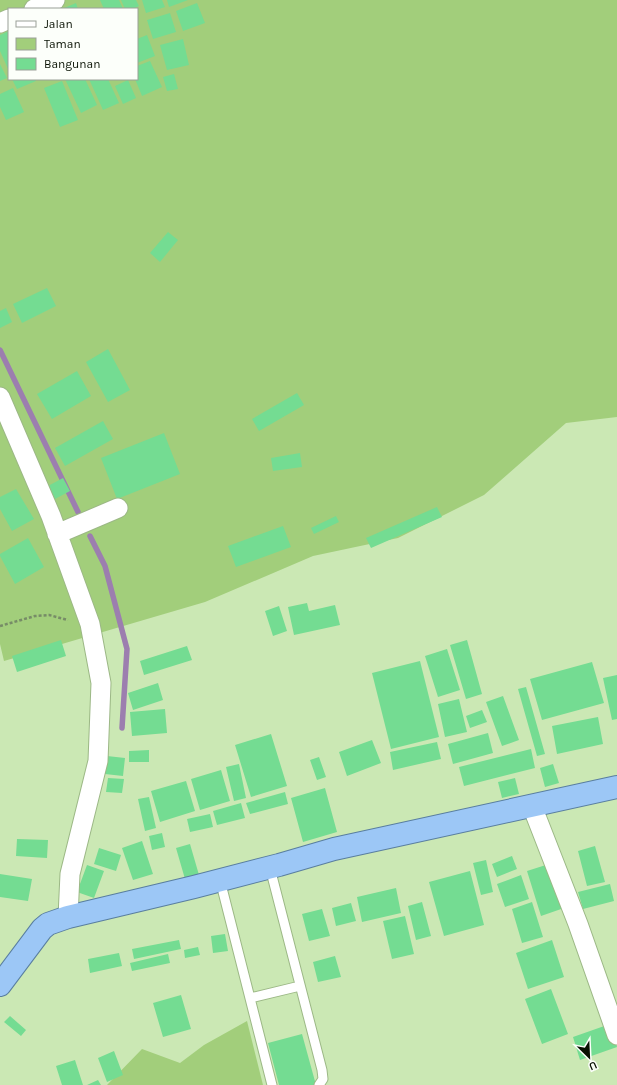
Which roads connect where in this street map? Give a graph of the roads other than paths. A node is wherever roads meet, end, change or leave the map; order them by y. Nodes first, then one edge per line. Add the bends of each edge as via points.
1 (55, 0) edge
2 (36, 8) edge
3 (0, 396) edge
4 (118, 508) dead end
5 (57, 534) junction
6 (617, 787) edge
7 (532, 806) junction
8 (270, 868) junction
9 (220, 880) junction
10 (68, 917) junction
11 (0, 985) edge
12 (300, 986) junction
13 (250, 998) junction
14 (617, 1035) edge
15 (272, 1085) edge
16 (319, 1085) edge

1 - 2 street
3 - 5 street
4 - 5 street
5 - 10 street via 90,624 101,683 98,761 70,874
6 - 7 highway
7 - 8 highway via 334,849
7 - 14 street via 578,924
8 - 9 highway
8 - 12 lane
9 - 10 highway
9 - 13 lane
10 - 11 highway via 48,924 42,929
12 - 13 lane
12 - 16 lane via 322,1070 323,1079
13 - 15 lane

